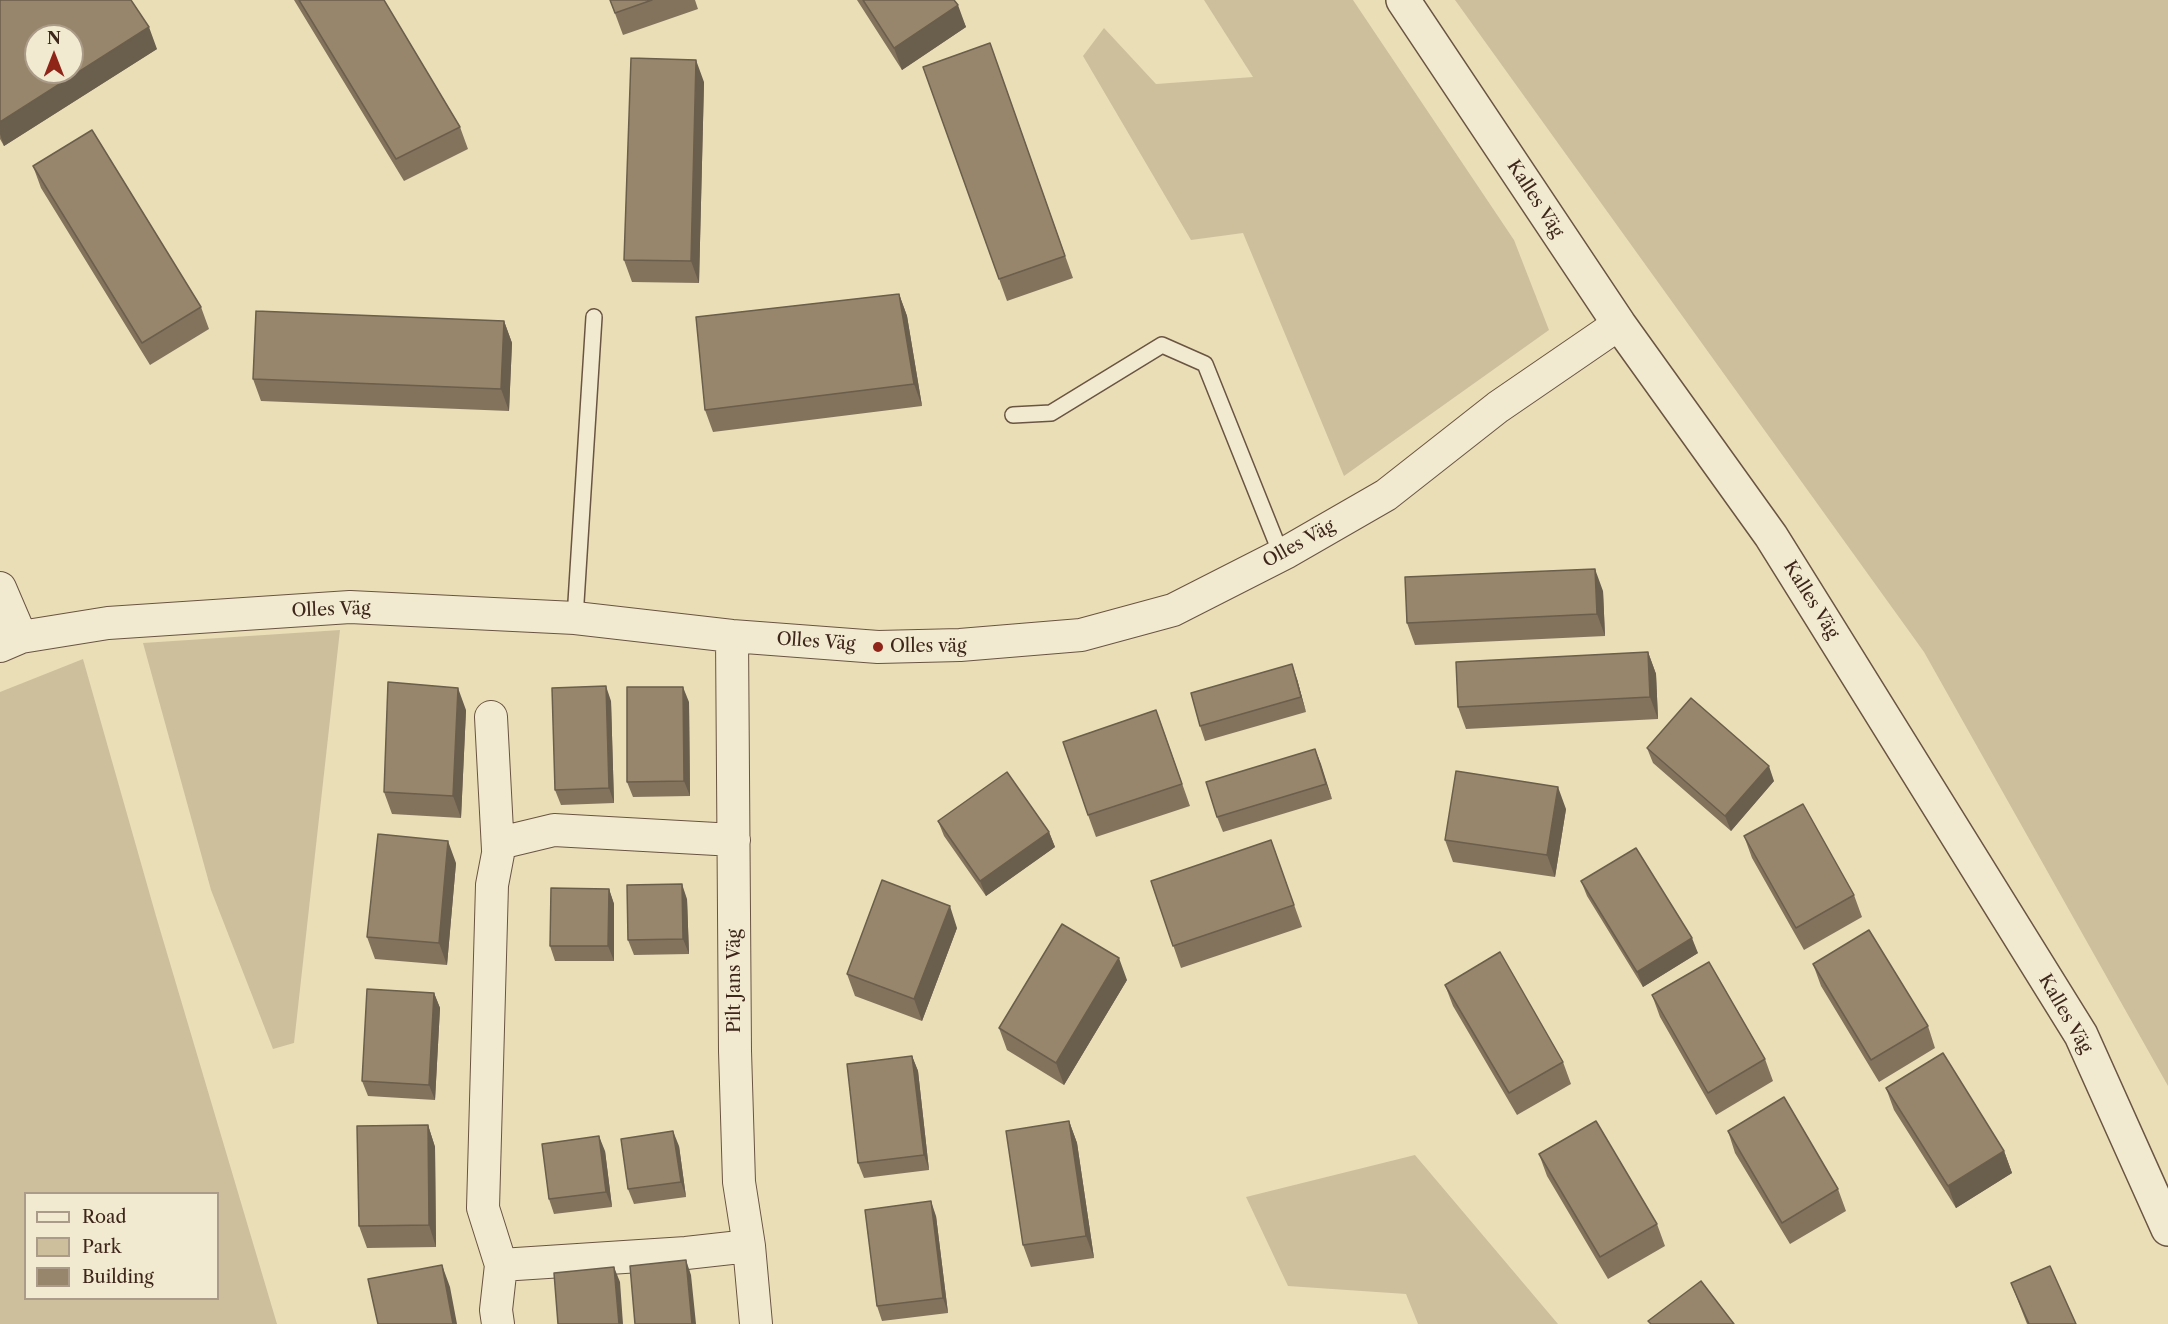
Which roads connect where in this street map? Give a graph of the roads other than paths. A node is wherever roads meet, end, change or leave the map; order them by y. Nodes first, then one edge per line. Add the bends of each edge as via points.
1 (1403, 0) edge
2 (594, 317) dead end
3 (1619, 324) junction
4 (1013, 415) dead end
5 (1281, 554) junction
6 (0, 588) edge
7 (575, 618) junction
8 (732, 636) junction
9 (11, 641) edge
10 (491, 717) dead end
11 (734, 840) junction
12 (498, 850) junction
13 (2168, 1229) edge
14 (749, 1246) junction
15 (501, 1265) junction
16 (498, 1324) edge
17 (756, 1324) edge

1 - 3 street, Kalles Väg
2 - 7 lane
3 - 5 street, Olles Väg via 1498,407 1386,495
3 - 13 street, Kalles Väg via 1771,536 2081,1035
4 - 5 lane via 1051,412 1162,345 1205,364
5 - 8 street, Olles Väg via 1173,610 1082,635 878,647
6 - 9 street
7 - 8 street, Olles Väg
7 - 9 street, Olles Väg via 350,607 108,623
8 - 11 street, Pilt Jans Väg
10 - 12 street
11 - 12 street via 554,830 500,843
11 - 14 street, Pilt Jans Väg via 739,1182
12 - 15 street via 492,885 483,1208
14 - 15 street
14 - 17 street, Pilt Jans Väg
15 - 16 street

